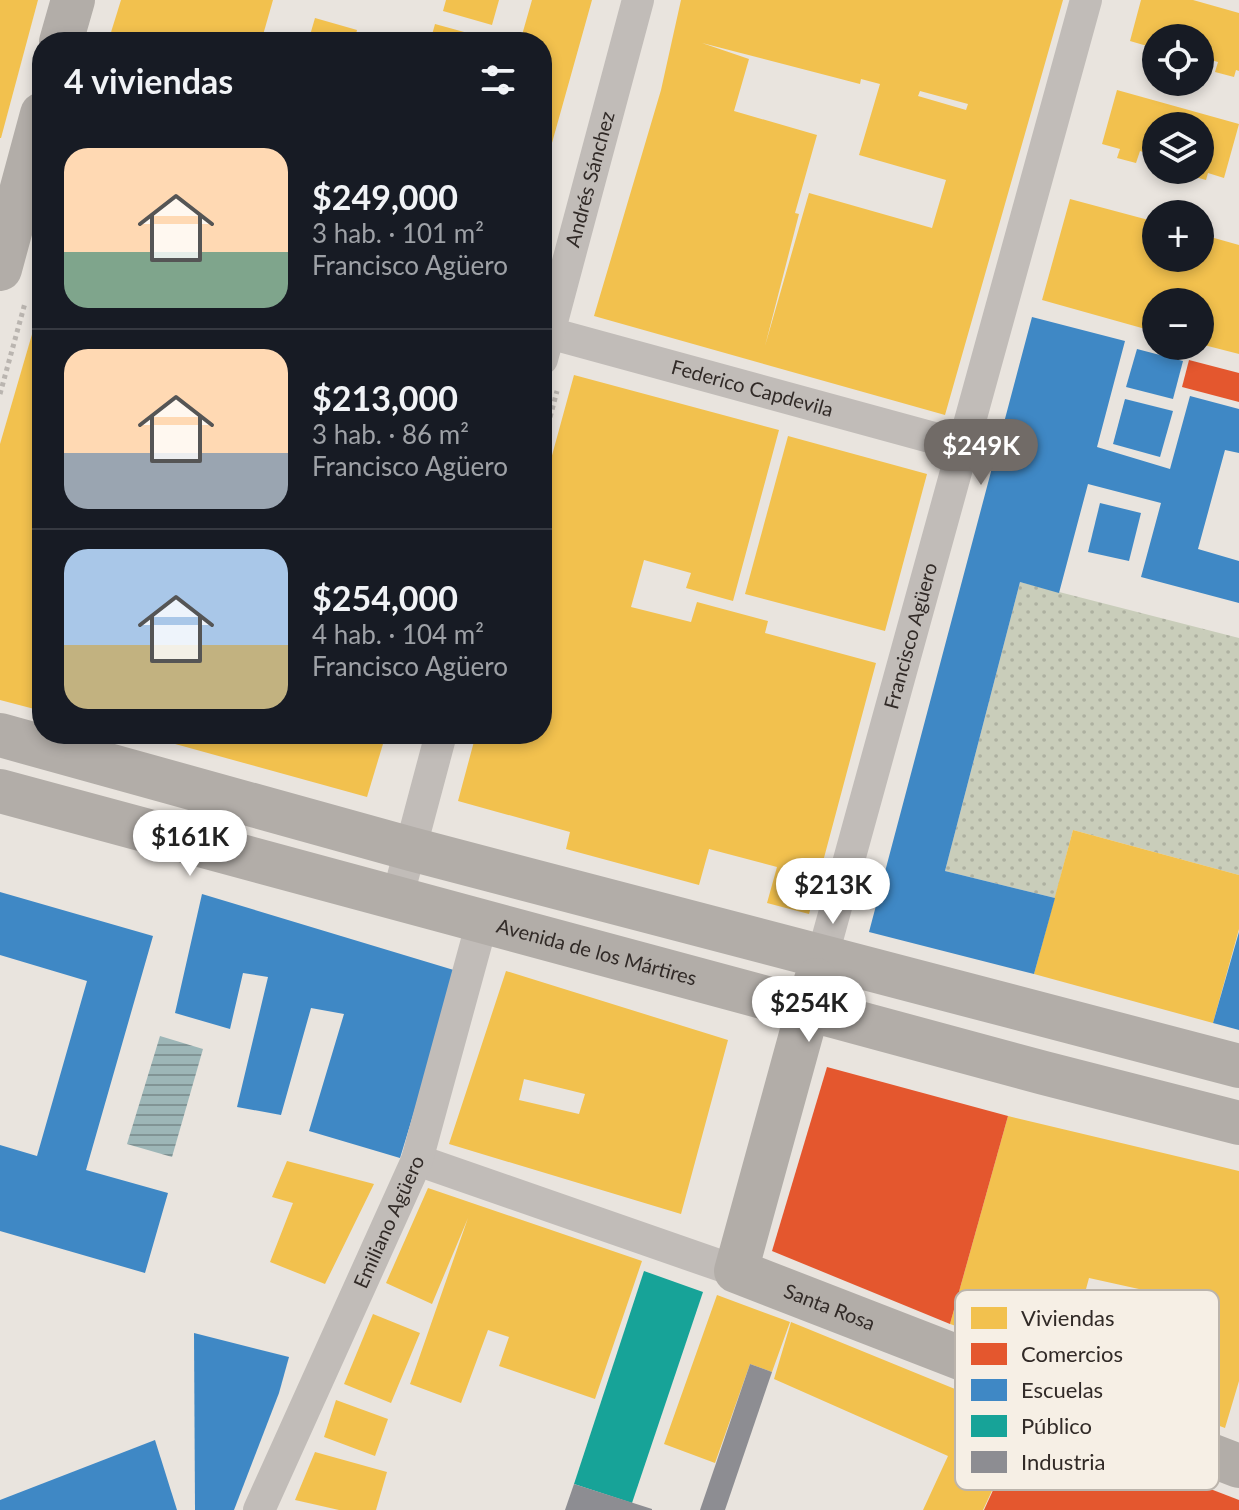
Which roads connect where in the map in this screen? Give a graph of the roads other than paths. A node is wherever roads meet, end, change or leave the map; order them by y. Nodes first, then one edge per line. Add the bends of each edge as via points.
1 (73, 0) edge
2 (638, 0) edge
3 (1086, 0) edge
4 (64, 32) edge
5 (32, 152) edge
6 (21, 194) edge
7 (13, 286) edge
8 (552, 312) edge
9 (552, 343) edge
10 (963, 446) junction
11 (0, 735) edge
12 (32, 744) edge
13 (32, 744) edge
14 (438, 744) edge
15 (0, 791) edge
16 (411, 849) junction
17 (397, 899) junction
18 (482, 922) junction
19 (822, 958) junction
20 (808, 1009) junction
21 (1239, 1066) edge
22 (1239, 1123) edge
23 (417, 1160) junction
24 (736, 1271) junction
25 (955, 1356) edge
26 (1219, 1458) edge
27 (1239, 1466) edge
28 (259, 1510) edge

1 - 4 main road
2 - 8 street, Andrés Sánchez
3 - 10 street, Francisco Agüero
5 - 6 main road
6 - 7 main road
9 - 10 street, Federico Capdevila
10 - 19 street, Francisco Agüero
11 - 13 main road
12 - 16 main road
14 - 16 street
15 - 17 main road, Avenida de los Mártires
16 - 17 street
16 - 19 main road
17 - 18 main road, Avenida de los Mártires
18 - 20 main road, Avenida de los Mártires
18 - 23 street, Emiliano Agüero
19 - 20 main road, Francisco Agüero
19 - 21 main road
20 - 22 main road, Avenida de los Mártires
20 - 24 main road, Francisco Agüero
23 - 24 street, Santa Rosa
23 - 28 street, Emiliano Agüero
24 - 25 main road, Santa Rosa
26 - 27 main road, Santa Rosa

